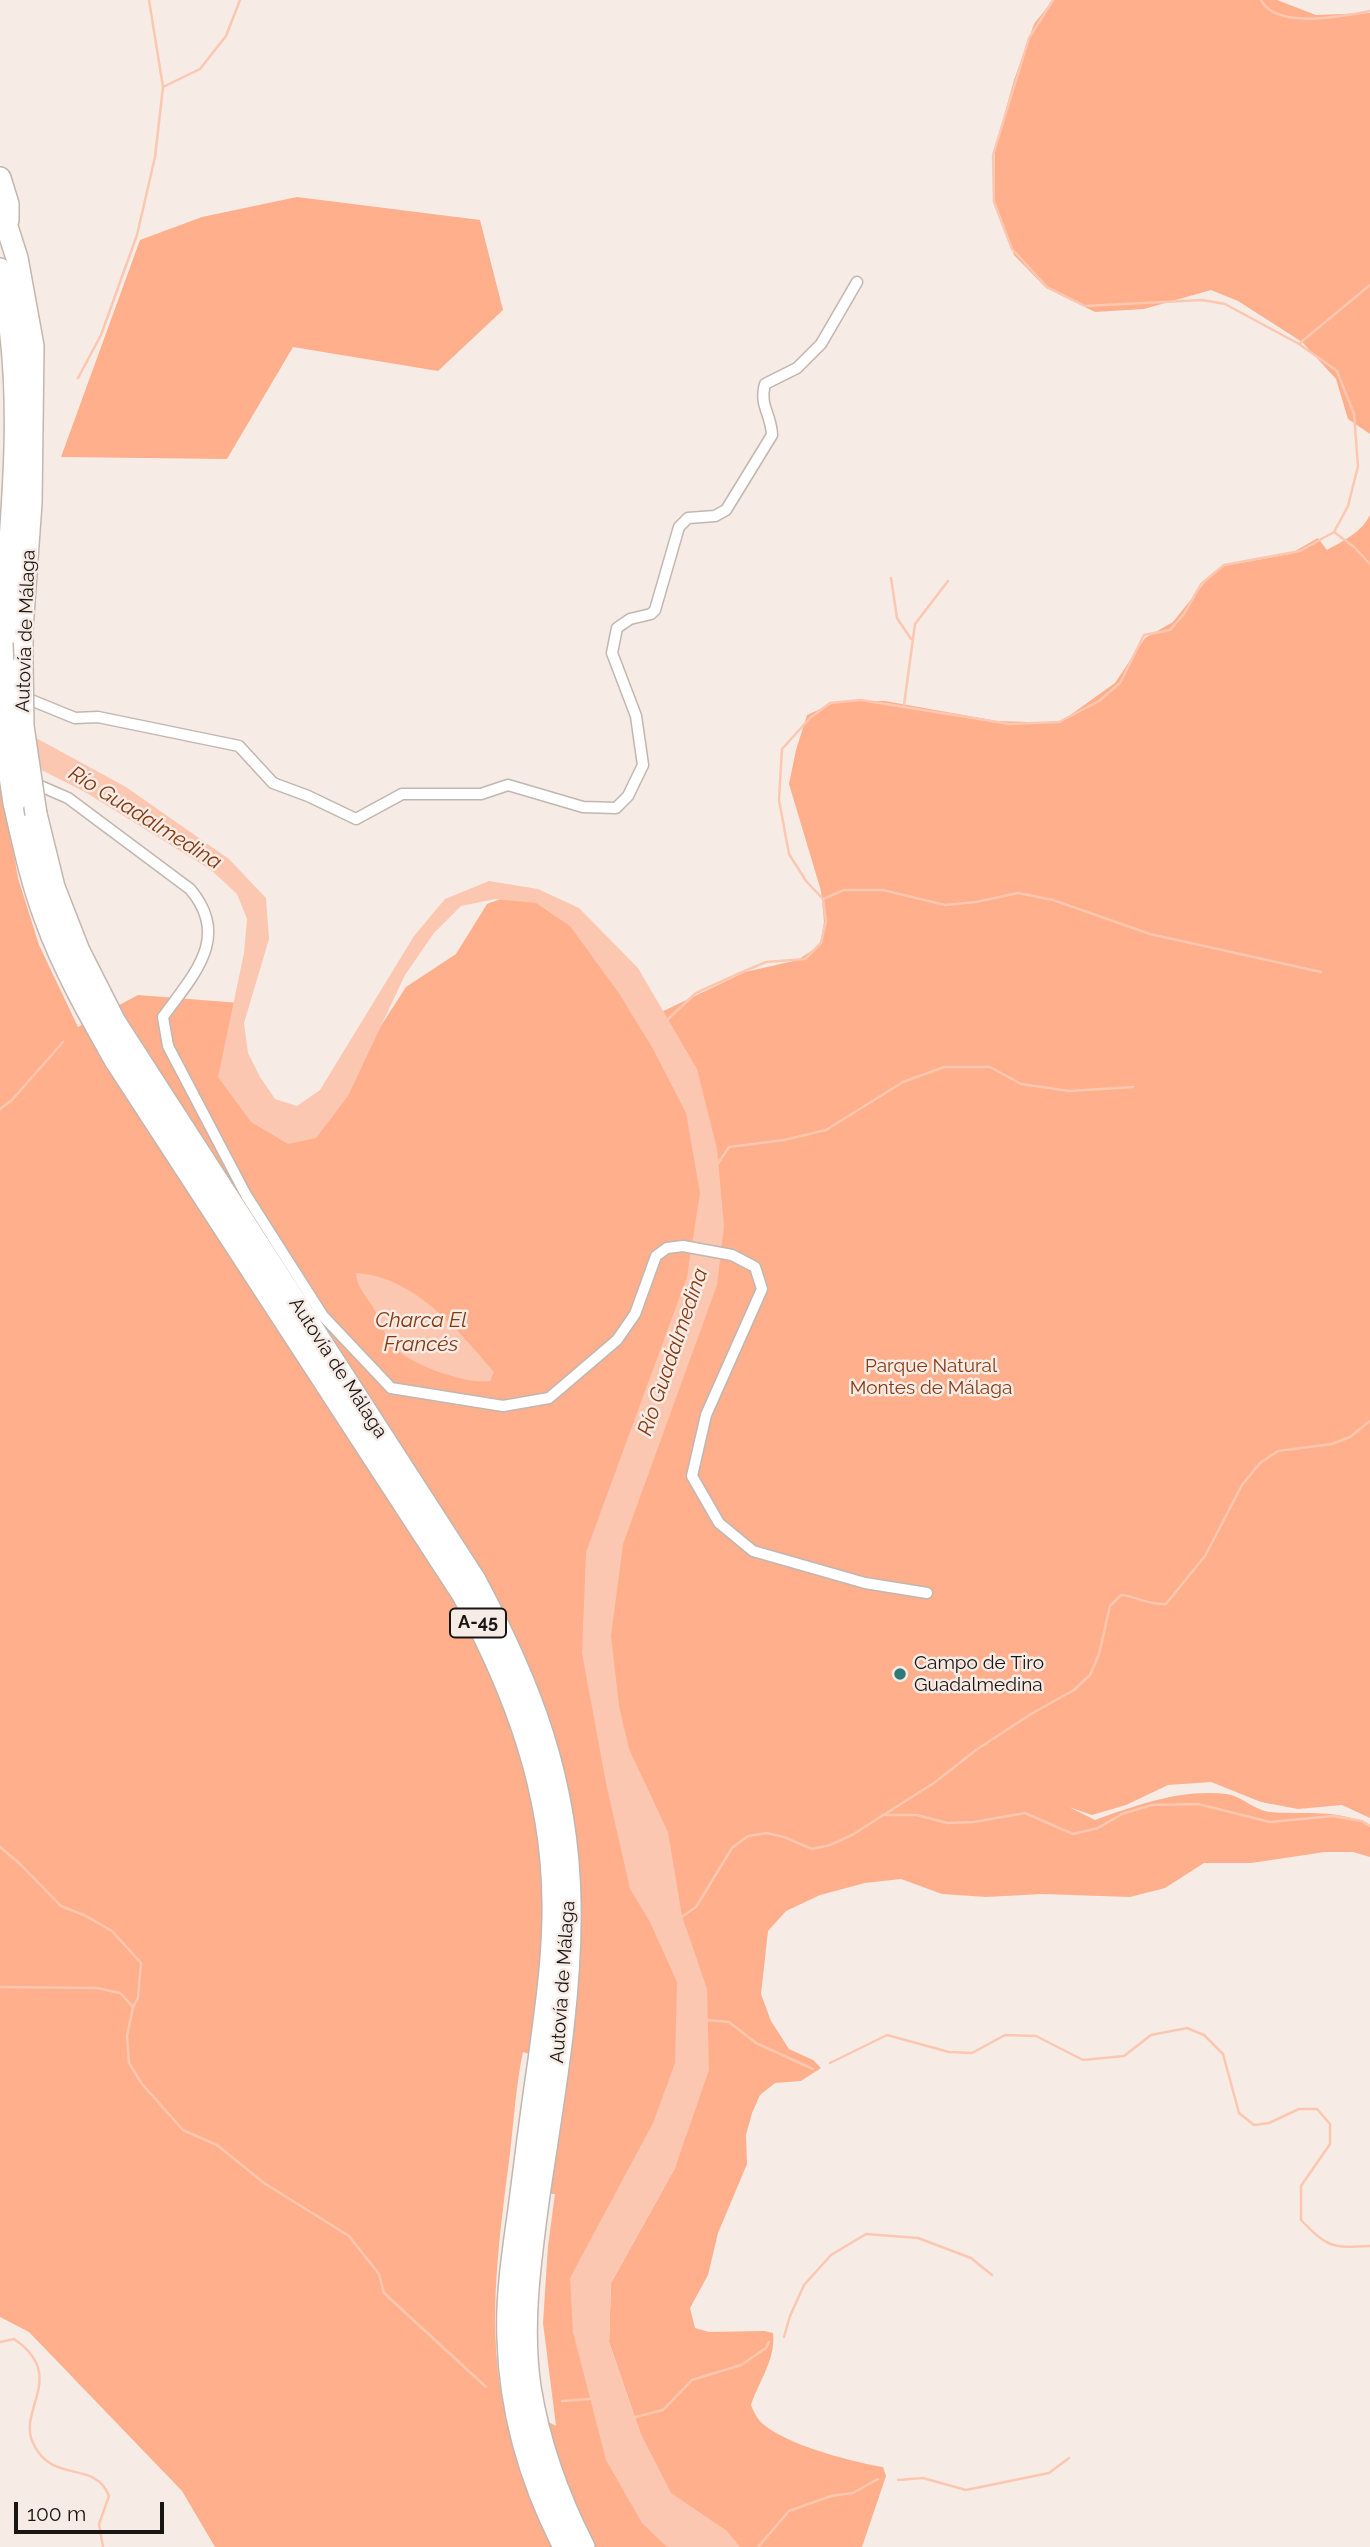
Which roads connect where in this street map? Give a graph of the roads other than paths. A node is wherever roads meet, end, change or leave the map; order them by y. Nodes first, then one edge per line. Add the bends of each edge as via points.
1 (0, 178) edge
2 (0, 205) edge
3 (8, 229) junction
4 (0, 269) edge
5 (857, 282) dead end
6 (0, 688) edge
7 (0, 767) edge
8 (927, 1593) dead end
9 (564, 2547) edge
10 (584, 2547) edge

1 - 3 highway via 8,204
2 - 3 highway, Autovía de Málaga / A-45
3 - 10 highway, Autovía de Málaga / A-45, bridge via 33,346 31,503 22,629 23,726 36,814 54,887 79,951 115,1022 475,1580 509,1643 547,1743 567,1852 569,1948 530,2260 526,2337 541,2438 567,2514
4 - 9 highway, Autovía de Málaga / A-45, bridge via 14,356 12,501 2,643 6,749 26,859 45,919 78,994 115,1060 463,1595 494,1653 530,1748 550,1852 552,1936 512,2263 508,2338 520,2431
5 - 6 street via 821,344 797,368 765,384 761,399 772,435 726,510 688,519 679,527 655,610 617,628 612,653 636,716 643,765 628,796 616,808 583,807 508,785 481,794 401,794 356,819 273,783 239,746 98,717 75,718
7 - 8 street via 68,799 200,901 209,922 205,957 163,1017 168,1046 246,1195 323,1316 391,1388 503,1406 549,1398 617,1340 635,1314 656,1256 667,1248 683,1246 732,1255 755,1267 762,1289 706,1415 692,1476 719,1523 753,1550 865,1583

